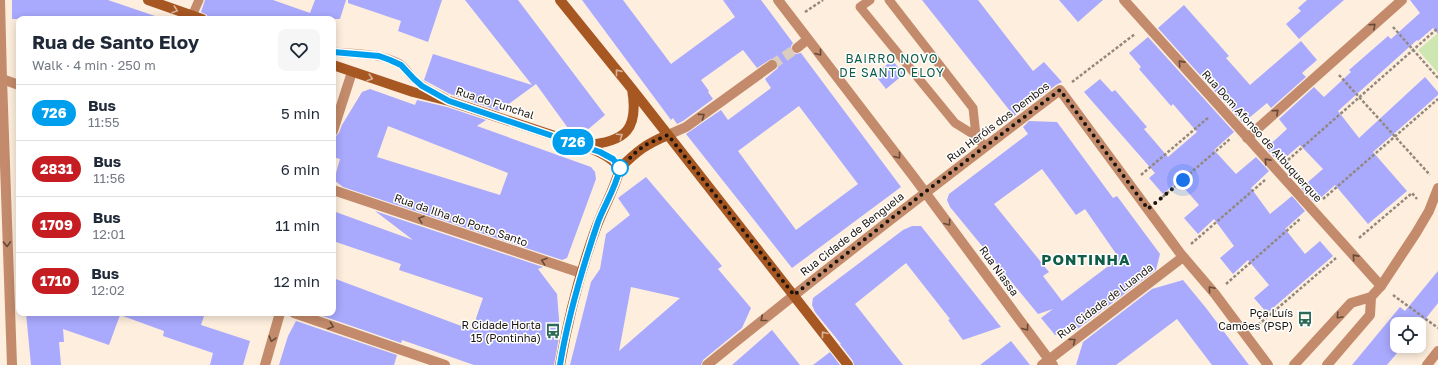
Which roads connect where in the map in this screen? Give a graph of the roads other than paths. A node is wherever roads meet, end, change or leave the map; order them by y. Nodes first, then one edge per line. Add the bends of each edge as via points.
1 (0, 0) edge
2 (148, 0) edge
3 (199, 0) edge
4 (560, 0) edge
5 (778, 0) edge
6 (870, 0) edge
7 (889, 0) edge
8 (1402, 0) edge
9 (1126, 1) edge
10 (194, 16) edge
11 (197, 16) edge
12 (808, 39) junction
13 (797, 48) tunnel mouth
14 (336, 52) edge
15 (772, 65) tunnel mouth
16 (336, 66) edge
17 (352, 72) junction
18 (2, 79) junction
19 (16, 84) edge
20 (632, 89) junction
21 (449, 101) junction
22 (336, 122) edge
23 (1244, 134) junction
24 (668, 135) junction
25 (976, 136) junction
26 (582, 145) junction
27 (984, 147) junction
28 (620, 168) junction
29 (1436, 183) edge
30 (336, 191) edge
31 (925, 192) junction
32 (1182, 255) junction
33 (581, 273) junction
34 (1381, 286) junction
35 (794, 295) junction
36 (1371, 297) junction
37 (279, 316) edge
38 (303, 316) edge
39 (1438, 351) edge
40 (1048, 363) edge
41 (12, 365) edge
42 (265, 365) edge
43 (445, 365) edge
44 (560, 365) edge
45 (707, 365) edge
46 (848, 365) edge
47 (1268, 365) edge
48 (1294, 365) edge
49 (1327, 365) edge
50 (1427, 365) edge

1 - 18 street
2 -> 10 main road
3 - 11 lane
20 -> 4 main road
5 - 12 street, Rua Niassa
6 - 25 lane via 860,6 955,123
7 - 25 lane via 973,108
23 -> 8 street via 1330,65
23 -> 9 street, Rua Dom Afonso de Albuquerque
12 - 13 street
12 -> 31 street, Rua Niassa
14 - 21 lane via 379,56 390,60 401,65 422,86
24 -> 15 street via 686,127
16 - 17 main road, Rua do Funchal
17 -> 21 main road, Rua do Funchal
17 - 22 street
18 - 19 street
18 -> 41 street
20 - 24 main road
26 -> 20 main road via 617,139 629,129 634,112
21 - 26 main road, Rua do Funchal
34 -> 23 street, Rua Dom Afonso de Albuquerque
24 - 28 main road via 645,145
24 - 35 main road
25 - 27 lane
26 - 28 main road, Rua do Funchal via 613,159
27 - 31 street, Rua Heróis dos Dembos
27 - 32 street, Rua Heróis dos Dembos via 1060,90
28 - 33 main road
29 - 34 street via 1429,210
33 -> 30 street, Rua da Ilha do Porto Santo
31 - 35 street, Rua Cidade de Benguela
31 -> 40 street, Rua Niassa
40 -> 32 street, Rua Cidade de Luanda
47 -> 32 street, Rua Heróis dos Dembos
33 - 44 main road
34 - 36 street
35 -> 45 street, Rua Cidade de Benguela
46 -> 35 main road
36 -> 48 street via 1350,303
36 - 49 street via 1370,315
37 -> 42 street
38 -> 43 street
39 - 50 street

